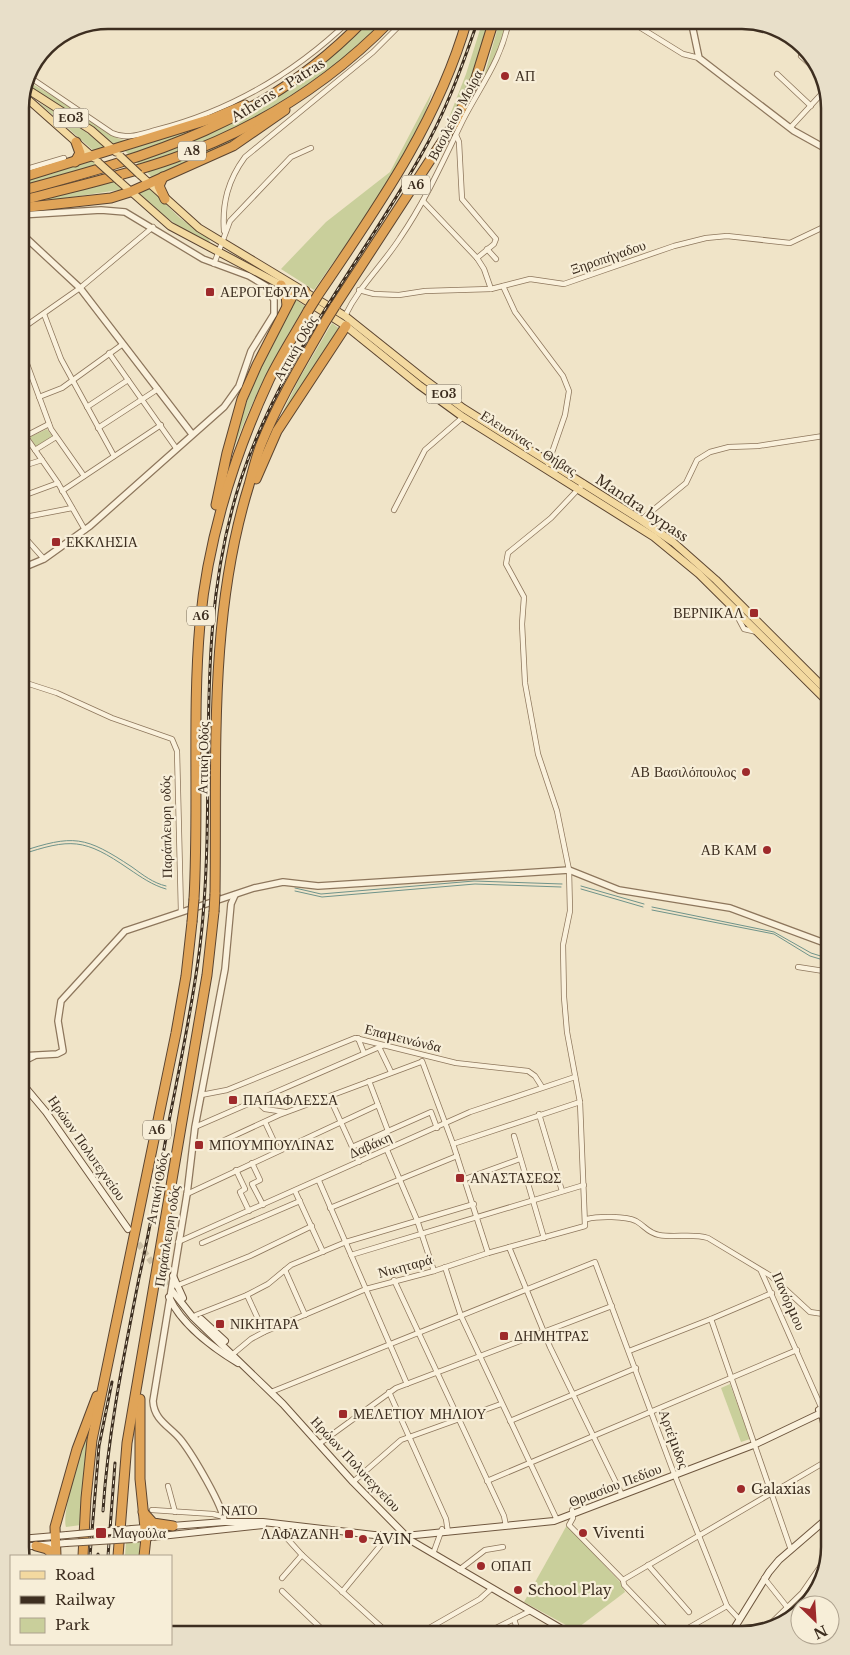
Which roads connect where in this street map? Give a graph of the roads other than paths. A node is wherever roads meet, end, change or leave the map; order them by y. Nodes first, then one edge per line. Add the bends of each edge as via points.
1 (339, 29) edge
2 (354, 29) edge
3 (382, 29) edge
4 (395, 29) edge
5 (463, 29) edge
6 (491, 29) edge
7 (506, 29) edge
8 (643, 29) edge
9 (693, 29) edge
10 (698, 58) junction
11 (346, 62) junction
12 (777, 74) dead end
13 (34, 80) edge
14 (275, 92) junction
15 (30, 94) edge
16 (30, 95) edge
17 (820, 96) edge
18 (811, 106) junction
19 (790, 128) junction
20 (456, 135) junction
21 (76, 142) junction
22 (821, 146) edge
23 (311, 148) dead end
24 (116, 152) junction
25 (64, 158) dead end
26 (95, 159) junction
27 (76, 162) junction
28 (29, 168) edge
29 (29, 175) edge
30 (163, 177) junction
31 (149, 183) junction
32 (29, 189) edge
33 (130, 192) junction
34 (29, 199) edge
35 (165, 199) junction
36 (422, 201) junction
37 (29, 207) edge
38 (29, 215) edge
39 (153, 227) junction
40 (821, 229) edge
41 (224, 231) junction
42 (29, 241) edge
43 (221, 243) junction
44 (488, 250) junction
45 (218, 252) junction
46 (478, 258) junction
47 (496, 259) dead end
48 (214, 264) junction
49 (281, 285) junction
50 (503, 286) junction
51 (80, 288) junction
52 (491, 289) junction
53 (359, 290) junction
54 (305, 291) junction
55 (294, 293) junction
56 (286, 307) junction
57 (44, 314) junction
58 (345, 316) junction
59 (29, 324) edge
60 (346, 326) junction
61 (123, 344) junction
62 (109, 353) junction
63 (29, 370) edge
64 (128, 380) junction
65 (73, 381) junction
66 (158, 388) junction
67 (39, 398) junction
68 (142, 400) junction
69 (87, 407) junction
70 (464, 417) junction
71 (49, 424) junction
72 (161, 425) junction
73 (98, 428) junction
74 (192, 434) junction
75 (29, 435) edge
76 (821, 436) edge
77 (56, 437) junction
78 (29, 444) edge
79 (176, 448) junction
80 (36, 450) junction
81 (114, 456) junction
82 (42, 460) junction
83 (29, 464) edge
84 (547, 465) junction
85 (84, 476) junction
86 (58, 483) junction
87 (582, 486) junction
88 (62, 490) junction
89 (29, 493) edge
90 (72, 508) junction
91 (394, 510) dead end
92 (241, 511) junction
93 (29, 516) edge
94 (641, 520) junction
95 (85, 530) junction
96 (215, 532) junction
97 (29, 542) edge
98 (44, 559) junction
99 (29, 565) edge
100 (29, 684) edge
101 (821, 685) edge
102 (821, 695) edge
103 (569, 870) junction
104 (237, 894) junction
105 (181, 912) junction
106 (821, 942) edge
107 (798, 967) dead end
108 (821, 971) edge
109 (358, 1038) junction
110 (385, 1044) junction
111 (379, 1047) junction
112 (364, 1053) junction
113 (38, 1055) junction
114 (424, 1055) junction
115 (29, 1056) edge
116 (29, 1059) edge
117 (422, 1062) junction
118 (391, 1072) junction
119 (575, 1077) junction
120 (369, 1081) junction
121 (542, 1087) junction
122 (29, 1091) edge
123 (201, 1094) junction
124 (329, 1096) junction
125 (255, 1100) junction
126 (580, 1102) junction
127 (378, 1105) junction
128 (289, 1112) junction
129 (539, 1114) junction
130 (340, 1121) junction
131 (266, 1122) junction
132 (446, 1124) junction
133 (195, 1127) junction
134 (437, 1128) junction
135 (388, 1131) junction
136 (514, 1136) dead end
137 (453, 1144) junction
138 (214, 1145) dead end
139 (352, 1147) junction
140 (278, 1150) junction
141 (388, 1150) junction
142 (457, 1156) junction
143 (520, 1159) junction
144 (359, 1162) junction
145 (252, 1163) junction
146 (236, 1170) junction
147 (400, 1178) junction
148 (465, 1178) junction
149 (319, 1181) junction
150 (584, 1185) junction
151 (295, 1191) junction
152 (562, 1191) junction
153 (187, 1194) junction
154 (532, 1200) junction
155 (300, 1202) junction
156 (474, 1204) junction
157 (263, 1205) junction
158 (330, 1208) junction
159 (249, 1211) junction
160 (478, 1216) junction
161 (586, 1219) junction
162 (417, 1220) junction
163 (312, 1226) junction
164 (128, 1229) tunnel mouth
165 (422, 1234) junction
166 (544, 1238) junction
167 (178, 1242) junction
168 (346, 1242) junction
169 (202, 1243) dead end
170 (510, 1247) junction
171 (323, 1252) junction
172 (488, 1253) junction
173 (351, 1255) junction
174 (445, 1267) junction
175 (761, 1269) junction
176 (285, 1270) junction
177 (434, 1271) junction
178 (173, 1276) junction
179 (394, 1280) junction
180 (366, 1289) junction
181 (526, 1290) junction
182 (173, 1292) junction
183 (772, 1292) junction
184 (247, 1295) junction
185 (612, 1306) junction
186 (167, 1309) junction
187 (177, 1309) junction
188 (821, 1314) edge
189 (196, 1315) junction
190 (304, 1315) junction
191 (461, 1316) junction
192 (711, 1320) junction
193 (264, 1332) junction
194 (418, 1333) junction
195 (544, 1333) junction
196 (390, 1344) junction
197 (797, 1350) junction
198 (629, 1351) junction
199 (142, 1354) junction
200 (233, 1354) junction
201 (480, 1357) junction
202 (245, 1367) junction
203 (636, 1368) junction
204 (438, 1373) junction
205 (731, 1380) junction
206 (407, 1384) junction
207 (102, 1389) junction
208 (271, 1392) junction
209 (389, 1392) junction
210 (572, 1395) junction
211 (501, 1404) junction
212 (652, 1411) junction
213 (821, 1411) joint
214 (460, 1420) junction
215 (510, 1421) junction
216 (592, 1436) junction
217 (407, 1437) junction
218 (755, 1442) junction
219 (319, 1444) junction
220 (529, 1464) junction
221 (821, 1464) edge
222 (674, 1473) junction
223 (488, 1481) junction
224 (353, 1482) junction
225 (168, 1486) dead end
226 (621, 1493) junction
227 (772, 1493) junction
228 (147, 1511) junction
229 (175, 1512) junction
230 (573, 1512) junction
231 (556, 1518) junction
232 (224, 1520) junction
233 (269, 1523) junction
234 (506, 1524) junction
235 (821, 1524) edge
236 (282, 1525) junction
237 (173, 1526) junction
238 (444, 1531) junction
239 (146, 1533) junction
240 (383, 1535) junction
241 (406, 1535) junction
242 (700, 1535) junction
243 (29, 1539) edge
244 (55, 1540) junction
245 (29, 1546) edge
246 (36, 1546) junction
247 (503, 1547) dead end
248 (790, 1550) junction
249 (433, 1554) junction
250 (55, 1555) edge
251 (56, 1555) edge
252 (83, 1555) edge
253 (118, 1555) edge
254 (144, 1555) edge
255 (302, 1555) junction
256 (648, 1565) junction
257 (459, 1570) junction
258 (816, 1575) edge
259 (282, 1578) dead end
260 (764, 1578) junction
261 (623, 1580) junction
262 (491, 1589) junction
263 (282, 1591) dead end
264 (342, 1592) junction
265 (727, 1606) junction
266 (787, 1607) junction
267 (530, 1611) junction
268 (689, 1612) dead end
269 (514, 1619) junction
270 (739, 1619) junction
271 (774, 1619) edge
272 (319, 1626) edge
273 (381, 1626) edge
274 (433, 1626) edge
275 (500, 1626) edge
276 (516, 1626) edge
277 (556, 1626) edge
278 (663, 1626) edge
279 (692, 1626) edge
280 (735, 1626) edge

1 - 13 street via 297,65 240,100 198,118 128,137 112,133
2 - 14 highway, Athens - Patras / Α8 via 316,63
3 - 11 highway, Athens - Patras / Α8
4 - 41 street via 372,52 245,157 234,172 226,193
5 - 96 highway, Αττική Οδός / Α6, bridge via 445,86 429,120 308,311 270,378 244,437
6 - 92 highway, Αττική Οδός / Α6, bridge via 479,71 455,122 335,306 288,386 262,443
7 - 20 street, Βασιλείου Μοίρα via 496,62
8 - 10 street via 683,54
9 - 10 street
10 - 19 street
11 - 30 highway via 314,90 233,146
11 - 34 highway, Athens - Patras / Α8 via 283,106 204,146 154,165
12 - 18 street
14 - 24 highway via 224,114
14 - 32 highway, Athens - Patras / Α8 via 232,118 177,144
15 - 24 main road, ΕΟ3 via 91,130
16 - 21 main road, ΕΟ3
17 - 18 street
18 - 19 street
19 - 22 street
20 - 36 street, Βασιλείου Μοίρα
20 - 44 street via 460,142 461,197 496,239
21 - 26 main road, ΕΟ3
21 - 27 highway via 80,153
23 - 41 street via 291,157
24 - 26 highway
24 - 31 main road, ΕΟ3, bridge
25 - 28 street
26 - 27 highway
26 - 33 main road, Ελευσίνας - Θήβας / ΕΟ3, bridge
27 - 29 highway
30 - 31 highway
30 - 35 highway via 160,186
31 - 33 highway
31 - 35 main road, ΕΟ3
33 - 37 highway via 104,199
33 - 45 main road, Ελευσίνας - Θήβας / ΕΟ3 via 170,226
35 - 43 main road, ΕΟ3
36 - 46 street
36 - 53 street, Βασιλείου Μοίρα via 399,240
38 - 39 street via 115,210
39 - 48 street
39 - 51 street
40 - 50 street, Ξηροπήγαδου via 795,242 727,236 706,238 564,284 530,279
41 - 43 street
42 - 51 street
43 - 45 street
43 - 54 main road, ΕΟ3
44 - 46 street
44 - 47 street
45 - 48 street
45 - 49 main road, Ελευσίνας - Θήβας / ΕΟ3
46 - 52 street
48 - 74 street via 261,282 271,293 275,307 270,322 251,351 233,396
49 - 55 main road, Ελευσίνας - Θήβας / ΕΟ3
49 - 56 highway
50 - 52 street, Ξηροπήγαδου
50 - 84 street via 515,312 563,376 569,391 565,415
51 - 57 street
51 - 61 street
52 - 53 street, Ξηροπήγαδου via 399,295
53 - 58 street, Βασιλείου Μοίρα
54 - 55 highway
54 - 58 main road, ΕΟ3
55 - 56 highway
55 - 60 main road, Ελευσίνας - Θήβας / ΕΟ3
56 - 96 highway via 256,365 237,416 218,494
57 - 59 street
57 - 65 street
58 - 60 main road
58 - 84 main road, Mandra bypass / ΕΟ3 via 436,389
60 - 70 main road, Ελευσίνας - Θήβας / ΕΟ3
60 - 92 highway via 277,431
61 - 62 street
61 - 66 street
62 - 64 street
62 - 65 street
63 - 67 street
64 - 68 street
64 - 69 street
65 - 67 street
65 - 69 street
66 - 68 street
66 - 74 street
67 - 71 street
68 - 72 street
68 - 73 street
69 - 73 street
70 - 84 main road, Ελευσίνας - Θήβας / ΕΟ3
70 - 91 street via 425,450
71 - 75 street
71 - 77 street
72 - 79 street
72 - 81 street
73 - 81 street
74 - 79 street
76 - 94 street via 710,452 697,460 686,483
77 - 80 street
77 - 85 street
78 - 80 street
79 - 95 street
80 - 82 street
81 - 85 street
82 - 83 street
82 - 86 street
84 - 87 main road, Mandra bypass / ΕΟ3
85 - 88 street
86 - 88 street
86 - 89 street
87 - 94 main road, Mandra bypass / ΕΟ3
87 - 102 main road, Ελευσίνας - Θήβας / ΕΟ3 via 668,548
87 - 103 street via 551,518 508,553 506,564 524,597 525,683 539,756 557,811
88 - 90 street
90 - 93 street
90 - 95 street
92 - 199 highway, Αττική Οδός / Α6, bridge via 228,570 220,630 215,894 207,975
94 - 101 main road, Mandra bypass / ΕΟ3 via 704,569
95 - 98 street
96 - 207 highway, Αττική Οδός / Α6, bridge via 199,644 194,899 186,976
97 - 98 street
98 - 99 street
100 - 105 street, Παράπλευρη οδός via 112,718 163,734 174,743 177,751
103 - 104 street via 318,886 283,882
103 - 106 street via 620,890 730,908
103 - 119 street via 570,911 563,945 564,997
104 - 105 street
104 - 123 street, Παράπλευρη οδός via 231,904 225,968
105 - 113 street via 132,927 118,936 61,1001 58,1022 63,1051
107 - 108 street
109 - 110 street, Επαμεινώνδα
109 - 112 street
109 - 123 street, Επαμεινώνδα via 227,1090
110 - 111 street
110 - 114 street, Επαμεινώνδα
111 - 112 street
111 - 118 street
112 - 125 street
113 - 115 street
113 - 116 street
114 - 117 street
114 - 121 street, Επαμεινώνδα via 456,1063 528,1071
117 - 118 street
117 - 132 street
118 - 120 street
119 - 121 street, Δαβάκη
119 - 126 street
120 - 124 street
120 - 127 street
121 - 132 street, Δαβάκη via 470,1112
122 - 164 main road, Ηρώων Πολυτεχνείου
123 - 133 street, Παράπλευρη οδός
124 - 128 street
124 - 130 street
125 - 128 street via 265,1109
125 - 133 street
126 - 129 street
126 - 150 street
127 - 130 street
127 - 135 street
128 - 131 street
129 - 137 street
129 - 152 street
130 - 139 street
130 - 140 street
131 - 138 street
131 - 140 street
132 - 134 street, Δαβάκη
132 - 137 street
133 - 153 street, Παράπλευρη οδός
134 - 135 street via 431,1112
134 - 141 street, Δαβάκη
135 - 139 street
136 - 143 street
137 - 142 street
139 - 144 street
140 - 145 street
141 - 144 street, Δαβάκη
141 - 147 street
142 - 147 street
142 - 148 street
143 - 148 street
143 - 154 street
144 - 149 street, Δαβάκη
145 - 146 street
145 - 157 street via 260,1180 252,1184
146 - 153 street
146 - 159 street via 245,1189 240,1192
147 - 158 street
147 - 162 street
148 - 156 street
149 - 151 street, Δαβάκη
149 - 158 street
150 - 152 street
150 - 161 street
151 - 155 street
151 - 157 street, Δαβάκη
152 - 154 street
153 - 167 street, Παράπλευρη οδός
154 - 160 street
154 - 166 street
155 - 163 street
155 - 169 street
156 - 160 street
156 - 162 street
157 - 159 street, Δαβάκη
158 - 168 street
159 - 167 street, Δαβάκη
160 - 165 street
160 - 172 street
161 - 166 street, Νικηταρά via 585,1226 581,1228
161 - 175 street via 636,1221 658,1235 697,1234
162 - 165 street
162 - 168 street
163 - 171 street
163 - 182 street
165 - 173 street
165 - 177 street
166 - 170 street, Νικηταρά
167 - 178 street, Παράπλευρη οδός
168 - 171 street
168 - 173 street
170 - 172 street, Νικηταρά
170 - 181 street
171 - 176 street
172 - 174 street, Νικηταρά
173 - 180 street
174 - 177 street, Νικηταρά
174 - 191 street
175 - 183 street, Πανόρμου
175 - 188 street via 810,1312
176 - 184 street
176 - 190 street
177 - 179 street, Νικηταρά
178 - 182 main road
178 - 182 street, Παράπλευρη οδός
179 - 180 street, Νικηταρά
179 - 194 street
180 - 190 street, Νικηταρά
180 - 196 street
181 - 185 street, Αρτέμιδος via 595,1262
181 - 191 street
181 - 195 street
182 - 186 street, Παράπλευρη οδός
182 - 187 main road
182 - 189 main road
182 - 200 main road, Ηρώων Πολυτεχνείου via 192,1316
183 - 192 street
183 - 197 street, Πανόρμου
184 - 189 street
184 - 193 street
185 - 195 street
185 - 198 street, Αρτέμιδος
186 - 187 main road
186 - 232 street, Παράπλευρη οδός via 153,1408 161,1421 182,1441
187 - 202 main road via 213,1346
189 - 200 main road via 229,1344
190 - 193 street, Νικηταρά
191 - 194 street
191 - 201 street
192 - 198 street
192 - 205 street
193 - 200 street, Νικηταρά
194 - 196 street
194 - 204 street
195 - 201 street
195 - 210 street
196 - 206 street
196 - 208 street
197 - 205 street
197 - 213 street, Πανόρμου
198 - 203 street, Αρτέμιδος
199 - 228 highway via 139,1460
199 - 253 highway, Αττική Οδός / Α6 via 127,1443
200 - 202 main road, Ηρώων Πολυτεχνείου
201 - 204 street
201 - 211 street
202 - 208 main road, Ηρώων Πολυτεχνείου
203 - 210 street
203 - 212 street, Αρτέμιδος
204 - 206 street
204 - 214 street
205 - 212 street
205 - 218 street
206 - 209 street
207 - 244 highway via 77,1449
207 - 252 highway, Αττική Οδός / Α6 via 92,1440
208 - 219 main road, Ηρώων Πολυτεχνείου
209 - 217 street
209 - 219 street
210 - 215 street
210 - 216 street
211 - 214 street
211 - 215 street
212 - 216 street
212 - 222 street, Αρτέμιδος
213 - 218 main road, Θριασίου Πεδίου
214 - 217 street
214 - 223 street
215 - 220 street
216 - 220 street
216 - 226 street
217 - 224 street
217 - 238 street via 446,1519
218 - 222 main road, Θριασίου Πεδίου
218 - 227 street
219 - 224 main road, Ηρώων Πολυτεχνείου
220 - 223 street
220 - 231 street
221 - 227 street
222 - 226 main road, Θριασίου Πεδίου
222 - 242 street, Αρτέμιδος
223 - 234 street
224 - 241 main road, Ηρώων Πολυτεχνείου
225 - 229 street
226 - 230 main road, Θριασίου Πεδίου
227 - 242 street
227 - 248 street
228 - 229 street
228 - 237 highway via 153,1523
228 - 239 highway
229 - 232 street via 212,1514
230 - 231 main road, Θριασίου Πεδίου
230 - 261 street via 569,1525
231 - 234 main road, Θριασίου Πεδίου
232 - 233 main road, ΝΑΤΟ
232 - 237 main road, ΝΑΤΟ
233 - 236 main road, Θριασίου Πεδίου
233 - 239 main road, ΝΑΤΟ
234 - 238 main road, Θριασίου Πεδίου
235 - 248 main road
236 - 240 main road, Θριασίου Πεδίου
236 - 255 street via 284,1535
237 - 239 main road, ΝΑΤΟ
238 - 241 main road, Θριασίου Πεδίου
238 - 249 street
239 - 244 main road, ΝΑΤΟ, bridge via 132,1530 67,1535
239 - 244 main road, ΝΑΤΟ, bridge via 133,1539 66,1543
239 - 254 highway
240 - 241 main road, Θριασίου Πεδίου
240 - 264 street via 380,1546
241 - 249 main road, Ηρώων Πολυτεχνείου
242 - 256 street
242 - 265 street, Αρτέμιδος
243 - 244 main road, ΝΑΤΟ
244 - 246 main road, ΝΑΤΟ
244 - 251 highway
245 - 246 main road, ΝΑΤΟ
246 - 250 highway
247 - 257 street via 485,1550
248 - 260 main road
249 - 257 main road, Ηρώων Πολυτεχνείου
255 - 259 street
255 - 264 street
256 - 261 street
256 - 268 street
257 - 262 main road, Ηρώων Πολυτεχνείου
258 - 266 street
260 - 266 street
260 - 270 main road
261 - 278 street via 624,1585
262 - 267 main road, Ηρώων Πολυτεχνείου
262 - 274 street via 480,1599
263 - 272 street
264 - 273 street
265 - 270 street, Αρτέμιδος
265 - 279 street
266 - 271 street
267 - 269 street
267 - 277 main road, Ηρώων Πολυτεχνείου
269 - 275 street
269 - 276 street
270 - 280 main road

